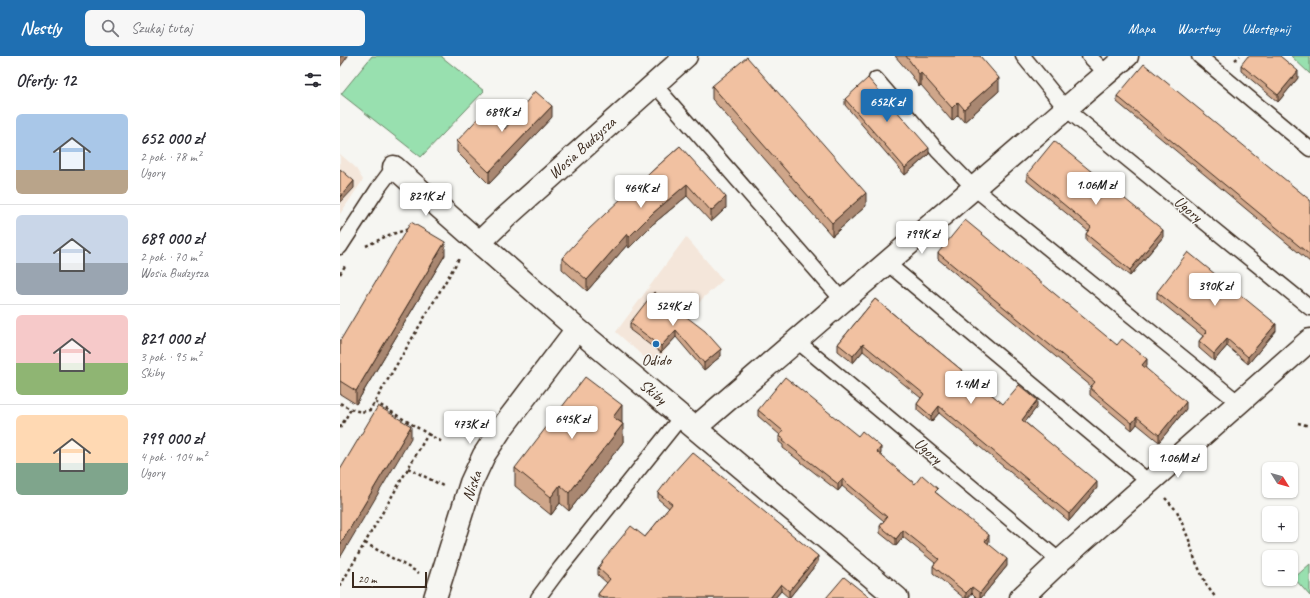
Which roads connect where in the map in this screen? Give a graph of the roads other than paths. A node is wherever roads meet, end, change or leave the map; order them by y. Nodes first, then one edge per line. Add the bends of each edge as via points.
1 (686, 56) edge
2 (1023, 56) edge
3 (1089, 56) edge
4 (1128, 56) edge
5 (1199, 56) edge
6 (1107, 74) junction
7 (876, 79) dead end
8 (654, 84) junction
9 (1066, 109) junction
10 (1310, 149) edge
11 (394, 167) joint
12 (974, 188) junction
13 (340, 247) edge
14 (471, 247) junction
15 (887, 263) junction
16 (843, 301) junction
17 (1310, 308) edge
18 (577, 329) junction
19 (1310, 340) edge
20 (797, 341) junction
21 (1239, 403) junction
22 (688, 422) junction
23 (1150, 482) junction
24 (1060, 560) junction
25 (435, 598) edge
26 (538, 598) edge
27 (897, 598) edge
28 (1021, 598) edge

1 - 8 street, Wosia Budzysza
2 - 9 lane, Ugory
3 - 6 lane
4 - 6 street
5 - 10 lane
6 - 9 street
7 - 12 lane via 937,150
8 - 14 street, Wosia Budzysza
8 - 16 lane
9 - 12 street
9 - 17 lane, Ugory
11 - 13 lane
11 - 14 street, Skiby
12 - 15 street
12 - 21 lane
14 - 18 street, Skiby
15 - 16 street
15 - 23 lane
16 - 20 street
18 - 22 street, Skiby
18 - 25 street, Niska via 484,455 472,483
19 - 21 street
20 - 22 street
20 - 24 lane, Ugory
21 - 23 street
22 - 26 lane via 561,566
22 - 27 street, Skiby
23 - 24 street
24 - 28 street

